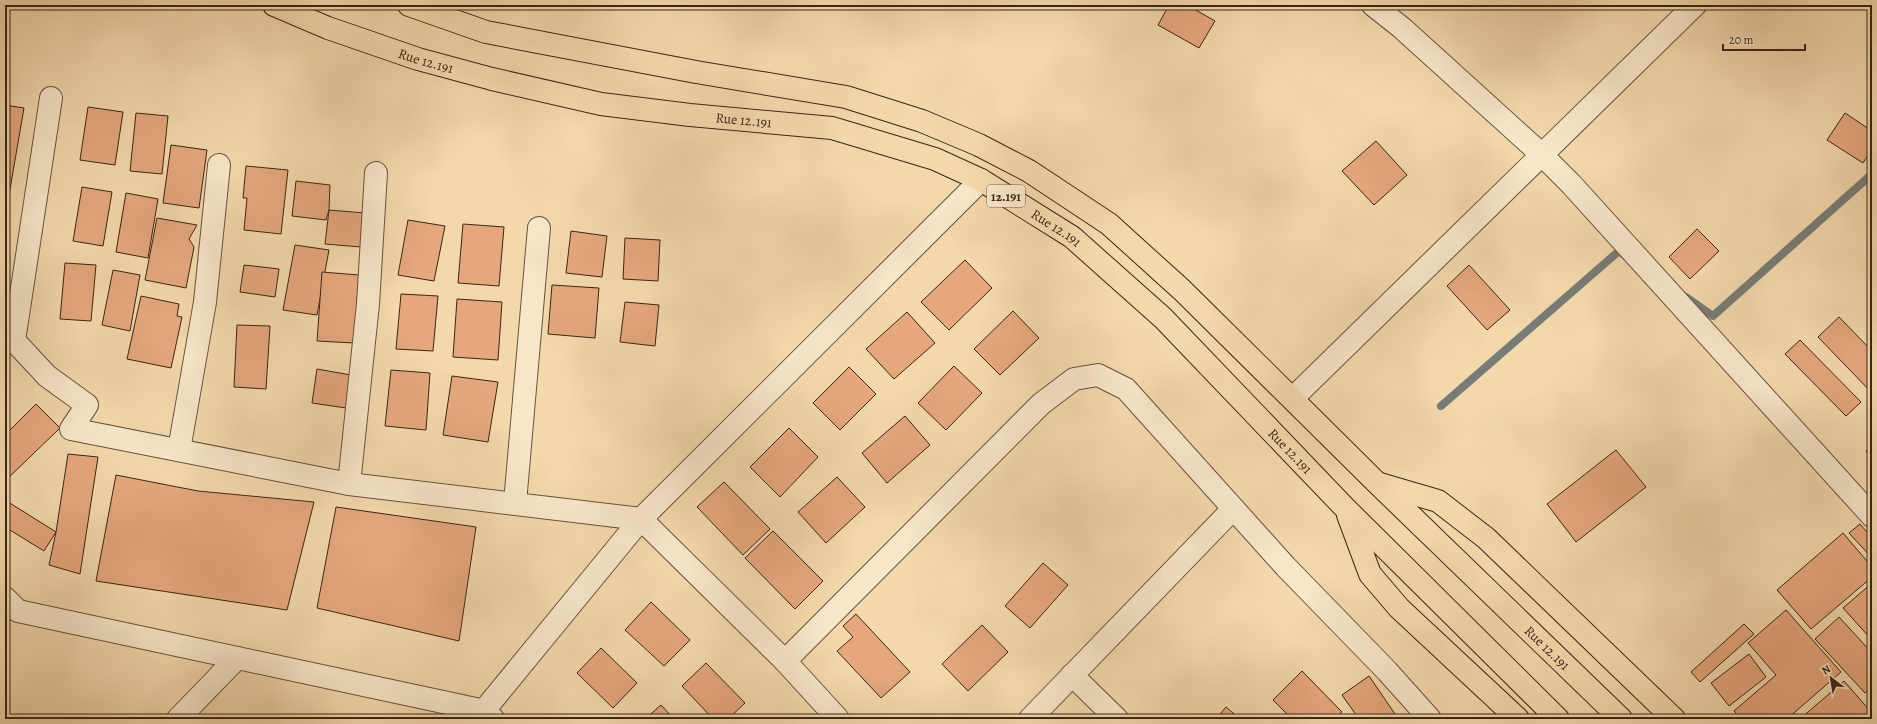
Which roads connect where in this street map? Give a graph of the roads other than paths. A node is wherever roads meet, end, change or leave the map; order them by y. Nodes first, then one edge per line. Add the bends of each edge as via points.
1 (274, 5) edge
2 (409, 5) edge
3 (1373, 5) edge
4 (1695, 5) edge
5 (51, 98) dead end
6 (1541, 154) junction
7 (219, 165) dead end
8 (376, 173) dead end
9 (981, 180) junction
10 (540, 228) dead end
11 (10, 336) edge
12 (1293, 398) junction
13 (179, 450) junction
14 (1377, 483) junction
15 (349, 484) junction
16 (515, 503) junction
17 (1232, 509) junction
18 (1346, 509) junction
19 (1872, 516) edge
20 (641, 519) junction
21 (9, 611) edge
22 (237, 658) junction
23 (785, 661) junction
24 (1072, 675) junction
25 (485, 716) edge
26 (178, 719) edge
27 (838, 719) edge
28 (1030, 719) edge
29 (1117, 719) edge
30 (1430, 719) edge
31 (1518, 719) edge
32 (1558, 719) edge
33 (1621, 719) edge
34 (1674, 719) edge

1 - 9 main road, Rue 12.191 / 12.191 via 328,28 410,57 492,78 601,104 832,128 935,158
2 - 12 main road, Rue 12.191 via 486,32 696,72 846,97 922,121 979,145 1029,171 1109,224 1182,290
3 - 6 street via 1402,28
4 - 6 street
5 - 11 street
6 - 12 street
6 - 19 street
7 - 13 street via 205,302
8 - 15 street via 368,304
9 - 18 main road, Rue 12.191 / 12.191 via 1078,242 1163,318
9 - 20 street
10 - 16 street
11 - 13 street via 48,376 88,405 71,429
12 - 14 main road, Rue 12.191
13 - 15 street
14 - 33 main road, Rue 12.191
14 - 34 main road via 1438,501 1454,512 1486,538
15 - 16 street
16 - 20 street
17 - 23 street via 1126,389 1098,375 1074,379 1041,404
17 - 24 street
17 - 30 street via 1388,671
18 - 31 main road via 1370,574 1383,590
18 - 32 main road, Rue 12.191 / 12.191
20 - 23 street
20 - 25 street
21 - 22 street
22 - 25 street
22 - 26 street
23 - 27 street
24 - 28 street
24 - 29 street

